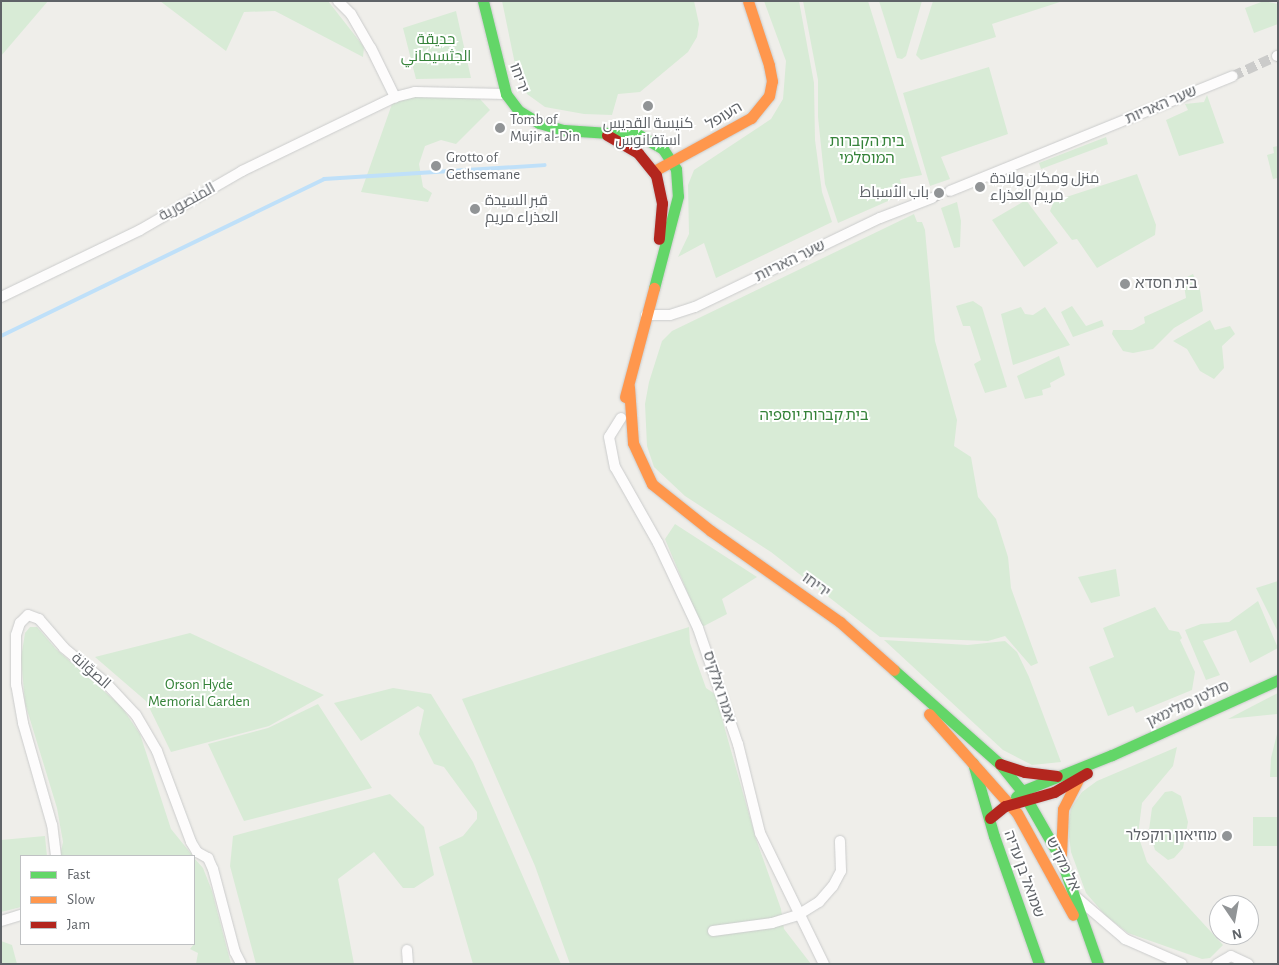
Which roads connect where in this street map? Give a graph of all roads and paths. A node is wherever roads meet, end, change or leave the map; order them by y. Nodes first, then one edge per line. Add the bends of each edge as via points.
1 (338, 1) edge
2 (483, 1) edge
3 (748, 1) edge
4 (1233, 76) tunnel mouth
5 (506, 94) junction
6 (395, 96) junction
7 (599, 132) junction
8 (672, 161) junction
9 (654, 171) junction
10 (950, 191) tunnel mouth
11 (932, 198) tunnel mouth
12 (658, 266) junction
13 (1, 297) edge
14 (646, 315) junction
15 (629, 387) junction
16 (621, 418) junction
17 (711, 531) junction
18 (895, 673) junction
19 (1275, 680) edge
20 (1112, 755) junction
21 (970, 757) junction
22 (1000, 764) junction
23 (1062, 776) junction
24 (1078, 779) junction
25 (1022, 790) junction
26 (1029, 801) junction
27 (1011, 804) junction
28 (990, 818) junction
29 (840, 841) dead end
30 (56, 855) edge
31 (1060, 859) junction
32 (1049, 870) junction
33 (1074, 895) junction
34 (20, 915) edge
35 (798, 915) junction
36 (1, 922) edge
37 (713, 931) dead end
38 (1087, 938) junction
39 (407, 950) dead end
40 (241, 964) edge
41 (408, 964) edge
42 (824, 964) edge
43 (1039, 964) edge
44 (1098, 964) edge
45 (1182, 964) edge
46 (1217, 964) edge
47 (1248, 964) edge

1 - 6 street via 351,14
2 - 5 main road, יריחו
3 - 8 main road, העופל via 769,65 772,81 769,96 752,118
4 - 10 street, שער האריות
5 - 6 street via 415,92
5 - 7 main road, יריחו via 519,112 539,123 564,130
6 - 13 street, المنصورية via 242,171 166,212 140,230
7 - 8 main road, יריחו via 639,135 655,143
7 - 9 main road, יריחו via 630,147
8 - 9 main road, העופל
8 - 12 main road, יריחו via 678,177 678,196
9 - 12 main road, יריחו via 662,203
11 - 14 street, שער האריות via 880,218 695,307 670,315
12 - 14 main road, יריחו
14 - 15 main road, יריחו
15 - 16 main road, יריחו
15 - 17 main road, יריחו via 633,443 643,470 668,499
16 - 17 main road, יריחו via 623,446 639,482 681,517
16 - 35 street, אמרו אלקיס via 609,437 615,467 658,543 698,628 738,744 760,833
17 - 18 main road, יריחו via 817,604
18 - 21 main road, יריחו
18 - 22 main road, יריחו
19 - 20 main road, סולטן סולימאן
20 - 23 main road, סולטן סולימאן
20 - 24 main road, סולטן סולימאן
21 - 27 main road, יריחו
21 - 28 main road
22 - 23 main road via 1034,774
22 - 25 main road, יריחו
23 - 25 main road, סולטן סולימאן
24 - 26 main road, סולטן סולימאן
24 - 31 main road via 1063,809
25 - 26 main road, יריחו
25 - 27 main road
26 - 27 main road, סולטן סולימאן
26 - 31 main road, אל מקדש
27 - 28 main road, שמואל בן עדיה
27 - 32 main road, אל מקדש via 1032,835
28 - 43 main road, שמואל בן עדיה
29 - 35 street via 840,871 833,886 819,902
30 - 40 street, الصوّانة via 52,825 23,723 16,685 16,635 20,623 28,615 39,619 64,648 105,682 136,715 157,751 196,852 208,858 213,869
31 - 33 main road, אל מקדש
32 - 33 street
32 - 38 main road, אל מקדש
33 - 38 main road, אל מקדש
33 - 45 street via 1125,939
34 - 36 street
35 - 37 street via 772,923
35 - 42 street, אמרו אלקיס
38 - 44 main road, אל מקדש
39 - 41 street
46 - 47 street via 1231,956

